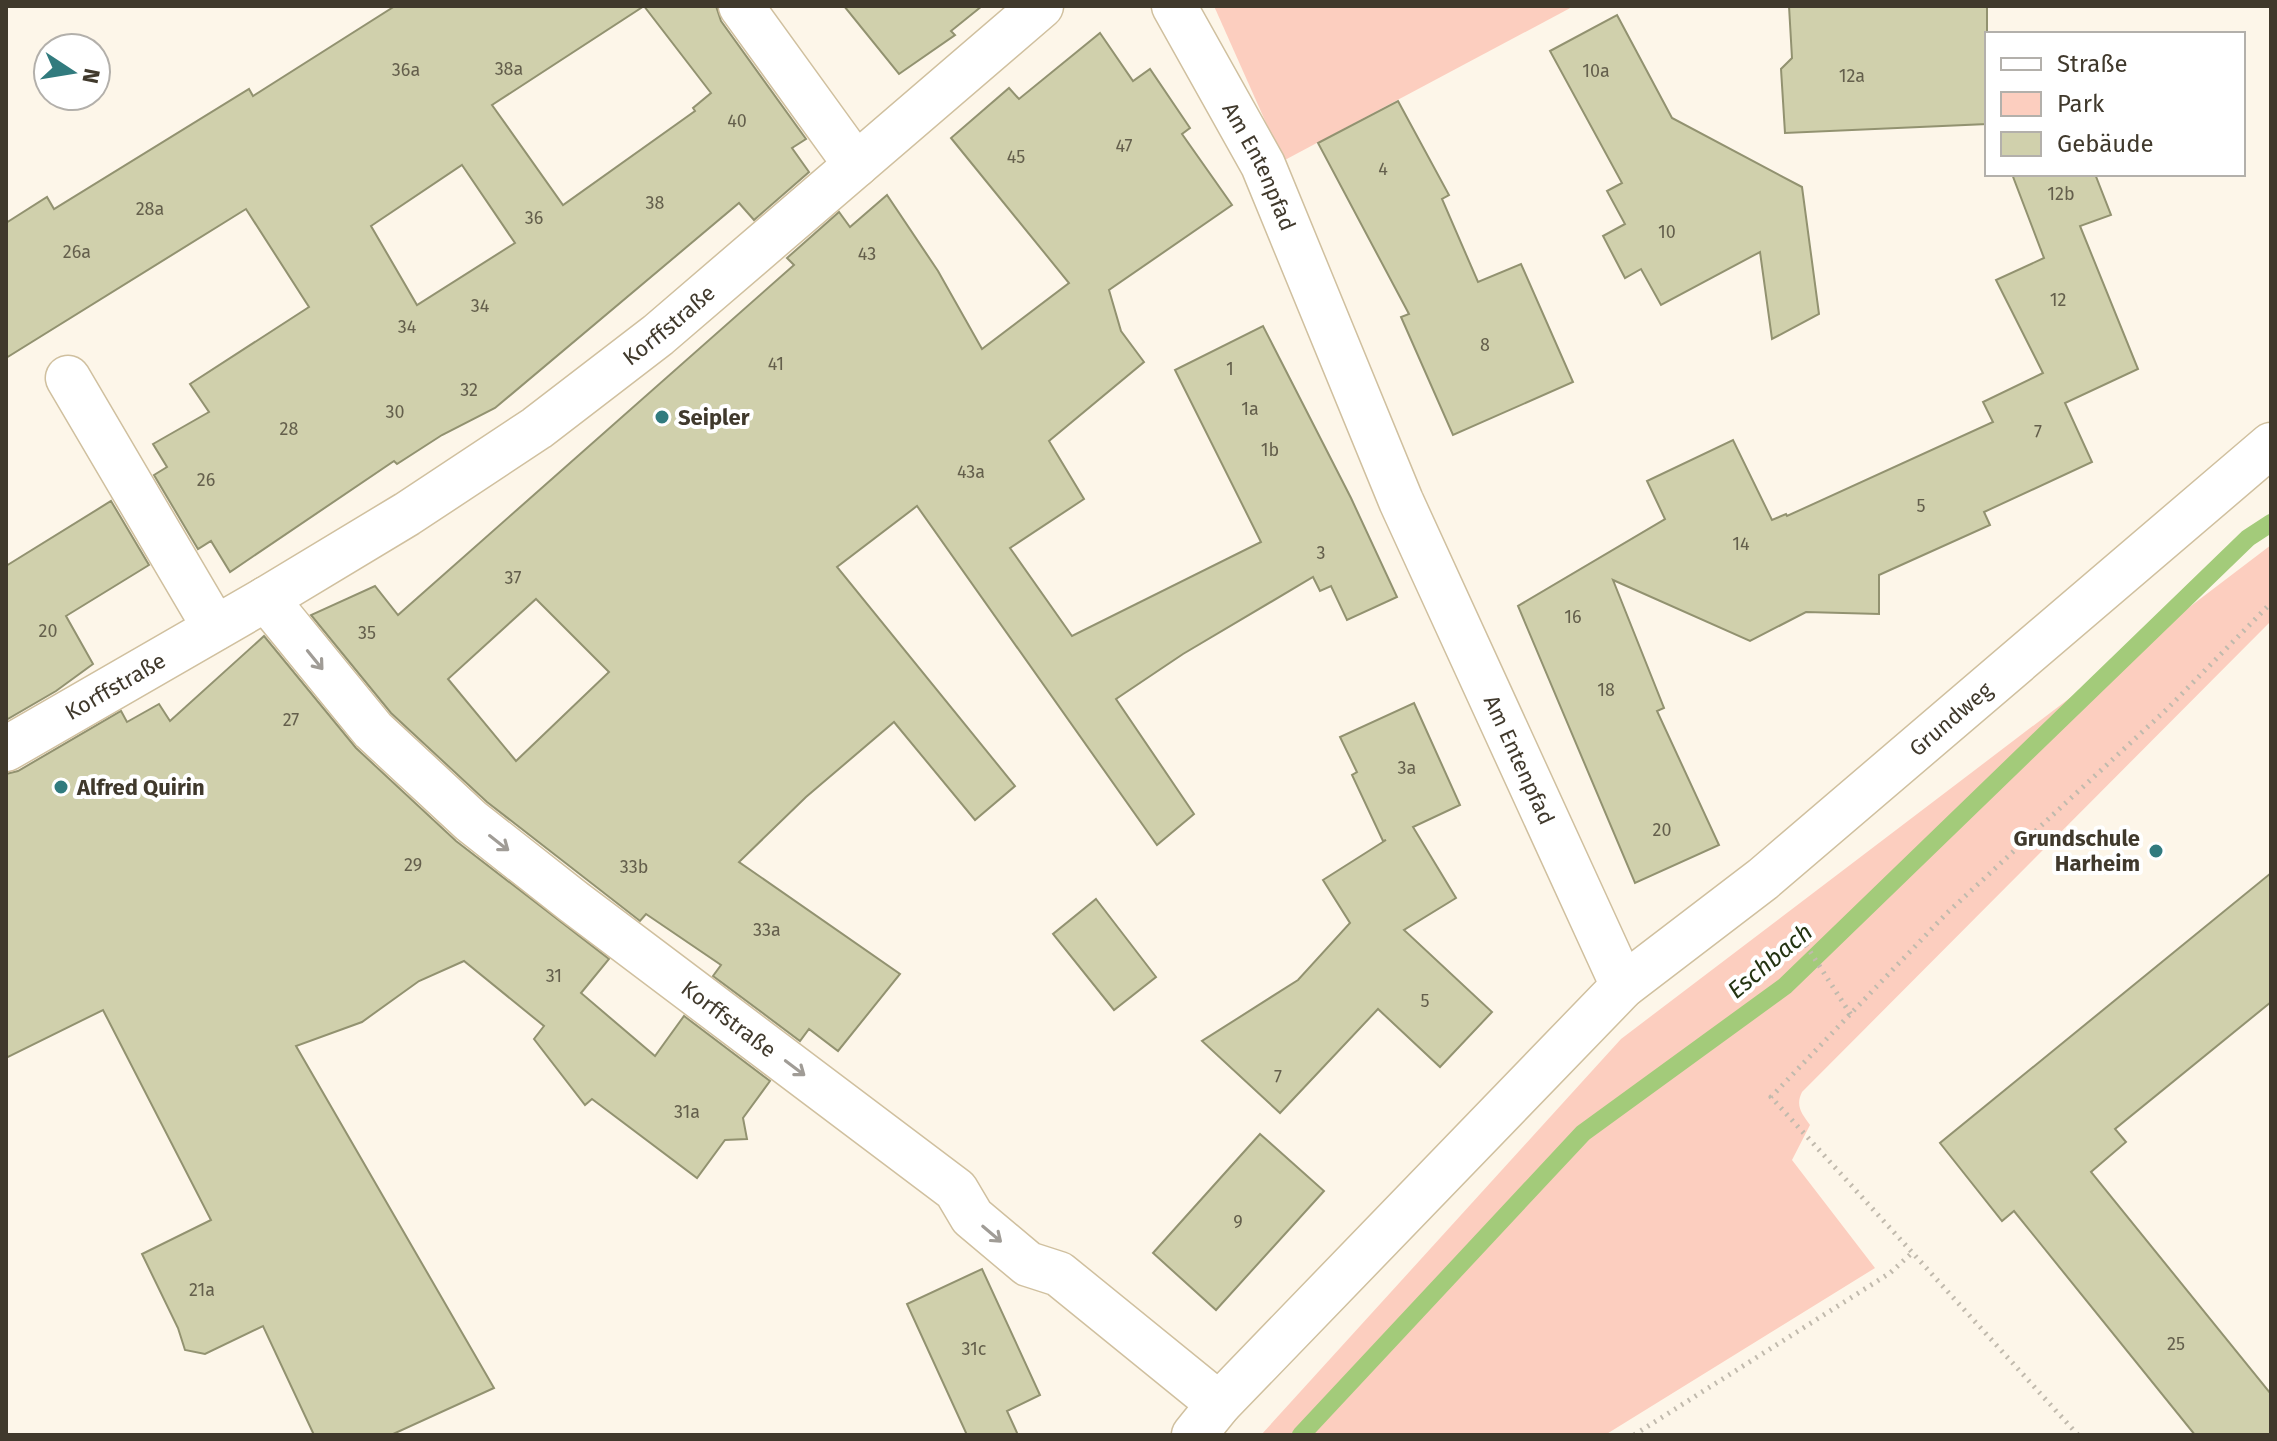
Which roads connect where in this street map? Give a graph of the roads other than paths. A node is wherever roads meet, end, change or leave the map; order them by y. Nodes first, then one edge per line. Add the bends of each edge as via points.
1 (741, 6) edge
2 (1041, 6) edge
3 (1174, 6) edge
4 (856, 165) junction
5 (68, 378) dead end
6 (2271, 445) edge
7 (266, 599) junction
8 (215, 628) junction
9 (6, 749) edge
10 (1623, 986) junction
11 (1206, 1420) edge

1 - 4 street
2 - 4 street, Korffstraße
3 - 10 street, Am Entenpfad via 1263,165 1401,501
4 - 7 street, Korffstraße via 658,335 537,428
5 - 8 street
6 - 10 street, Grundweg via 1763,879
7 - 8 street, Korffstraße
7 -> 11 street, Korffstraße via 373,730 471,821 956,1190 972,1217 1028,1264 1059,1274
8 - 9 street, Korffstraße
10 - 11 street

